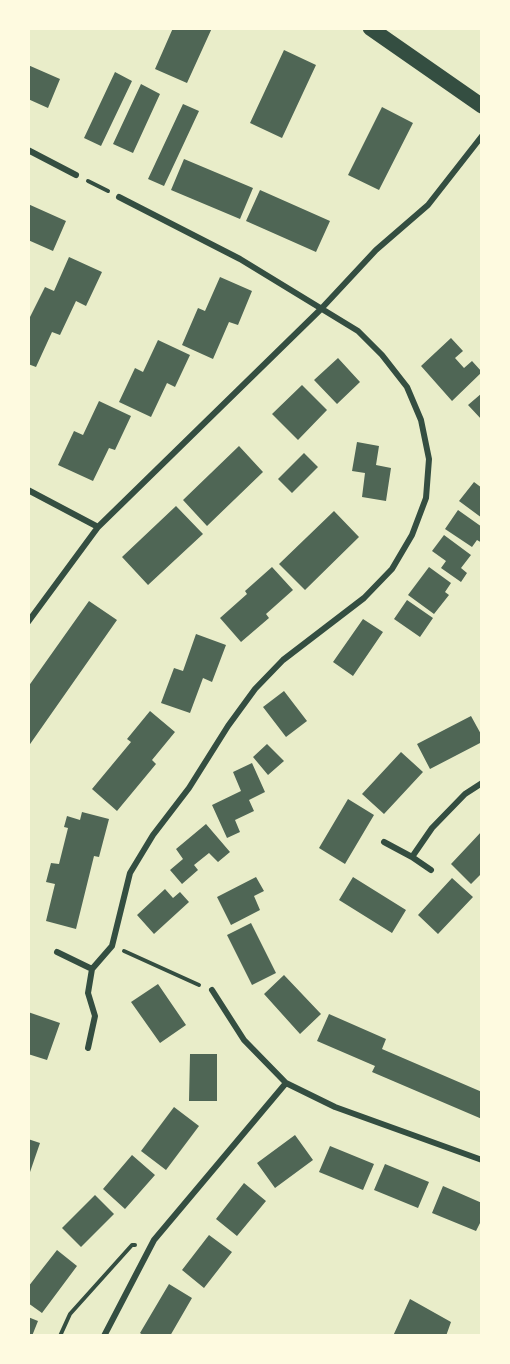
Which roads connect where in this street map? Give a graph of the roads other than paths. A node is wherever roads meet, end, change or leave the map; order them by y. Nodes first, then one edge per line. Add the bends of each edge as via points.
1 (370, 28) edge
2 (482, 106) edge
3 (482, 136) edge
4 (28, 150) edge
5 (76, 175) road end
6 (119, 197) road end
7 (321, 309) junction
8 (28, 490) edge
9 (98, 527) junction
10 (28, 622) edge
11 (482, 783) edge
12 (384, 842) dead end
13 (412, 857) junction
14 (431, 870) dead end
15 (57, 952) dead end
16 (92, 969) junction
17 (212, 990) road end
18 (88, 1048) dead end
19 (286, 1083) junction
20 (482, 1160) edge
21 (104, 1335) edge

1 - 2 main road
3 - 7 street via 428,205 376,250
4 - 5 street
6 - 7 street via 240,259
7 - 9 street
7 - 16 street via 358,331 407,387 421,420 429,459 426,498 412,535 392,569 364,598 283,660 228,726 130,873 112,946
8 - 9 street
9 - 10 street
11 - 13 street via 465,794 432,828
12 - 13 street
13 - 14 street
15 - 16 street
16 - 18 street via 88,993 95,1016
17 - 19 street via 244,1040
19 - 20 street via 335,1107
19 - 21 street via 154,1240

